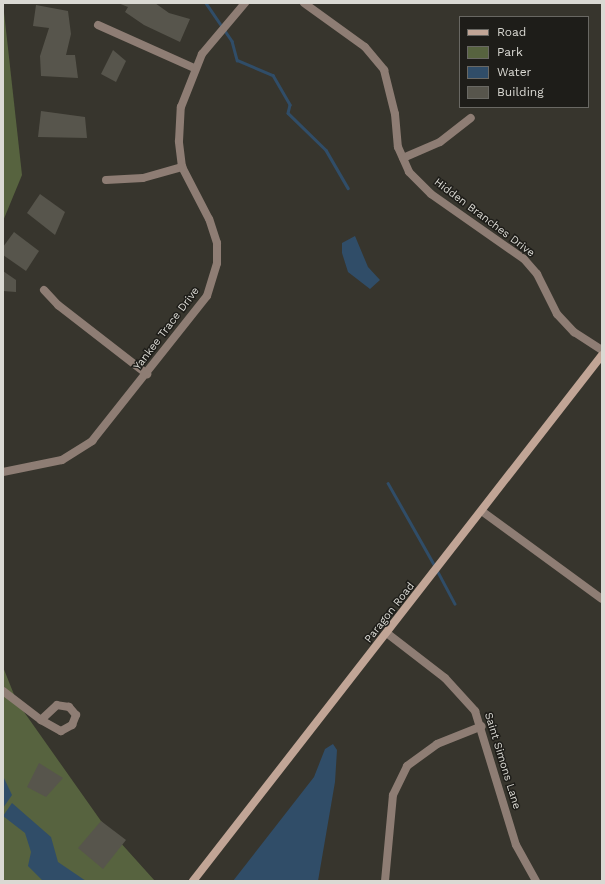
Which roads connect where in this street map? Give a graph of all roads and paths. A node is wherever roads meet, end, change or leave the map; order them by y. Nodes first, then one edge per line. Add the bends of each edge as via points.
1 (245, 3) edge
2 (304, 3) edge
3 (98, 25) dead end
4 (194, 68) junction
5 (471, 118) dead end
6 (403, 158) junction
7 (182, 167) junction
8 (106, 180) dead end
9 (44, 290) dead end
10 (602, 350) edge
11 (602, 355) edge
12 (147, 374) junction
13 (3, 472) edge
14 (483, 512) junction
15 (602, 599) edge
16 (388, 634) junction
17 (3, 691) edge
18 (41, 720) dead end
19 (482, 726) junction
20 (193, 881) edge
21 (385, 881) edge
22 (536, 881) edge

1 - 4 street, Yankee Trace Drive via 216,34
2 - 6 street, Hidden Branches Drive via 365,47 384,70
3 - 4 street
4 - 7 street, Yankee Trace Drive via 180,119
5 - 6 street via 440,142
6 - 10 street, Hidden Branches Drive via 409,172 431,194 524,259 537,274 557,314 574,332
7 - 8 street via 143,178
7 - 12 street, Yankee Trace Drive via 213,230 217,263 207,296
9 - 12 street via 58,305
11 - 14 street, Paragon Road
12 - 13 street, Yankee Trace Drive via 100,434 71,456 51,464
14 - 15 street
14 - 16 street, Paragon Road
16 - 19 street, Saint Simons Lane via 464,694
16 - 20 street, Paragon Road
17 - 18 street
19 - 21 street via 437,744 407,766 393,795
19 - 22 street, Saint Simons Lane via 516,845

